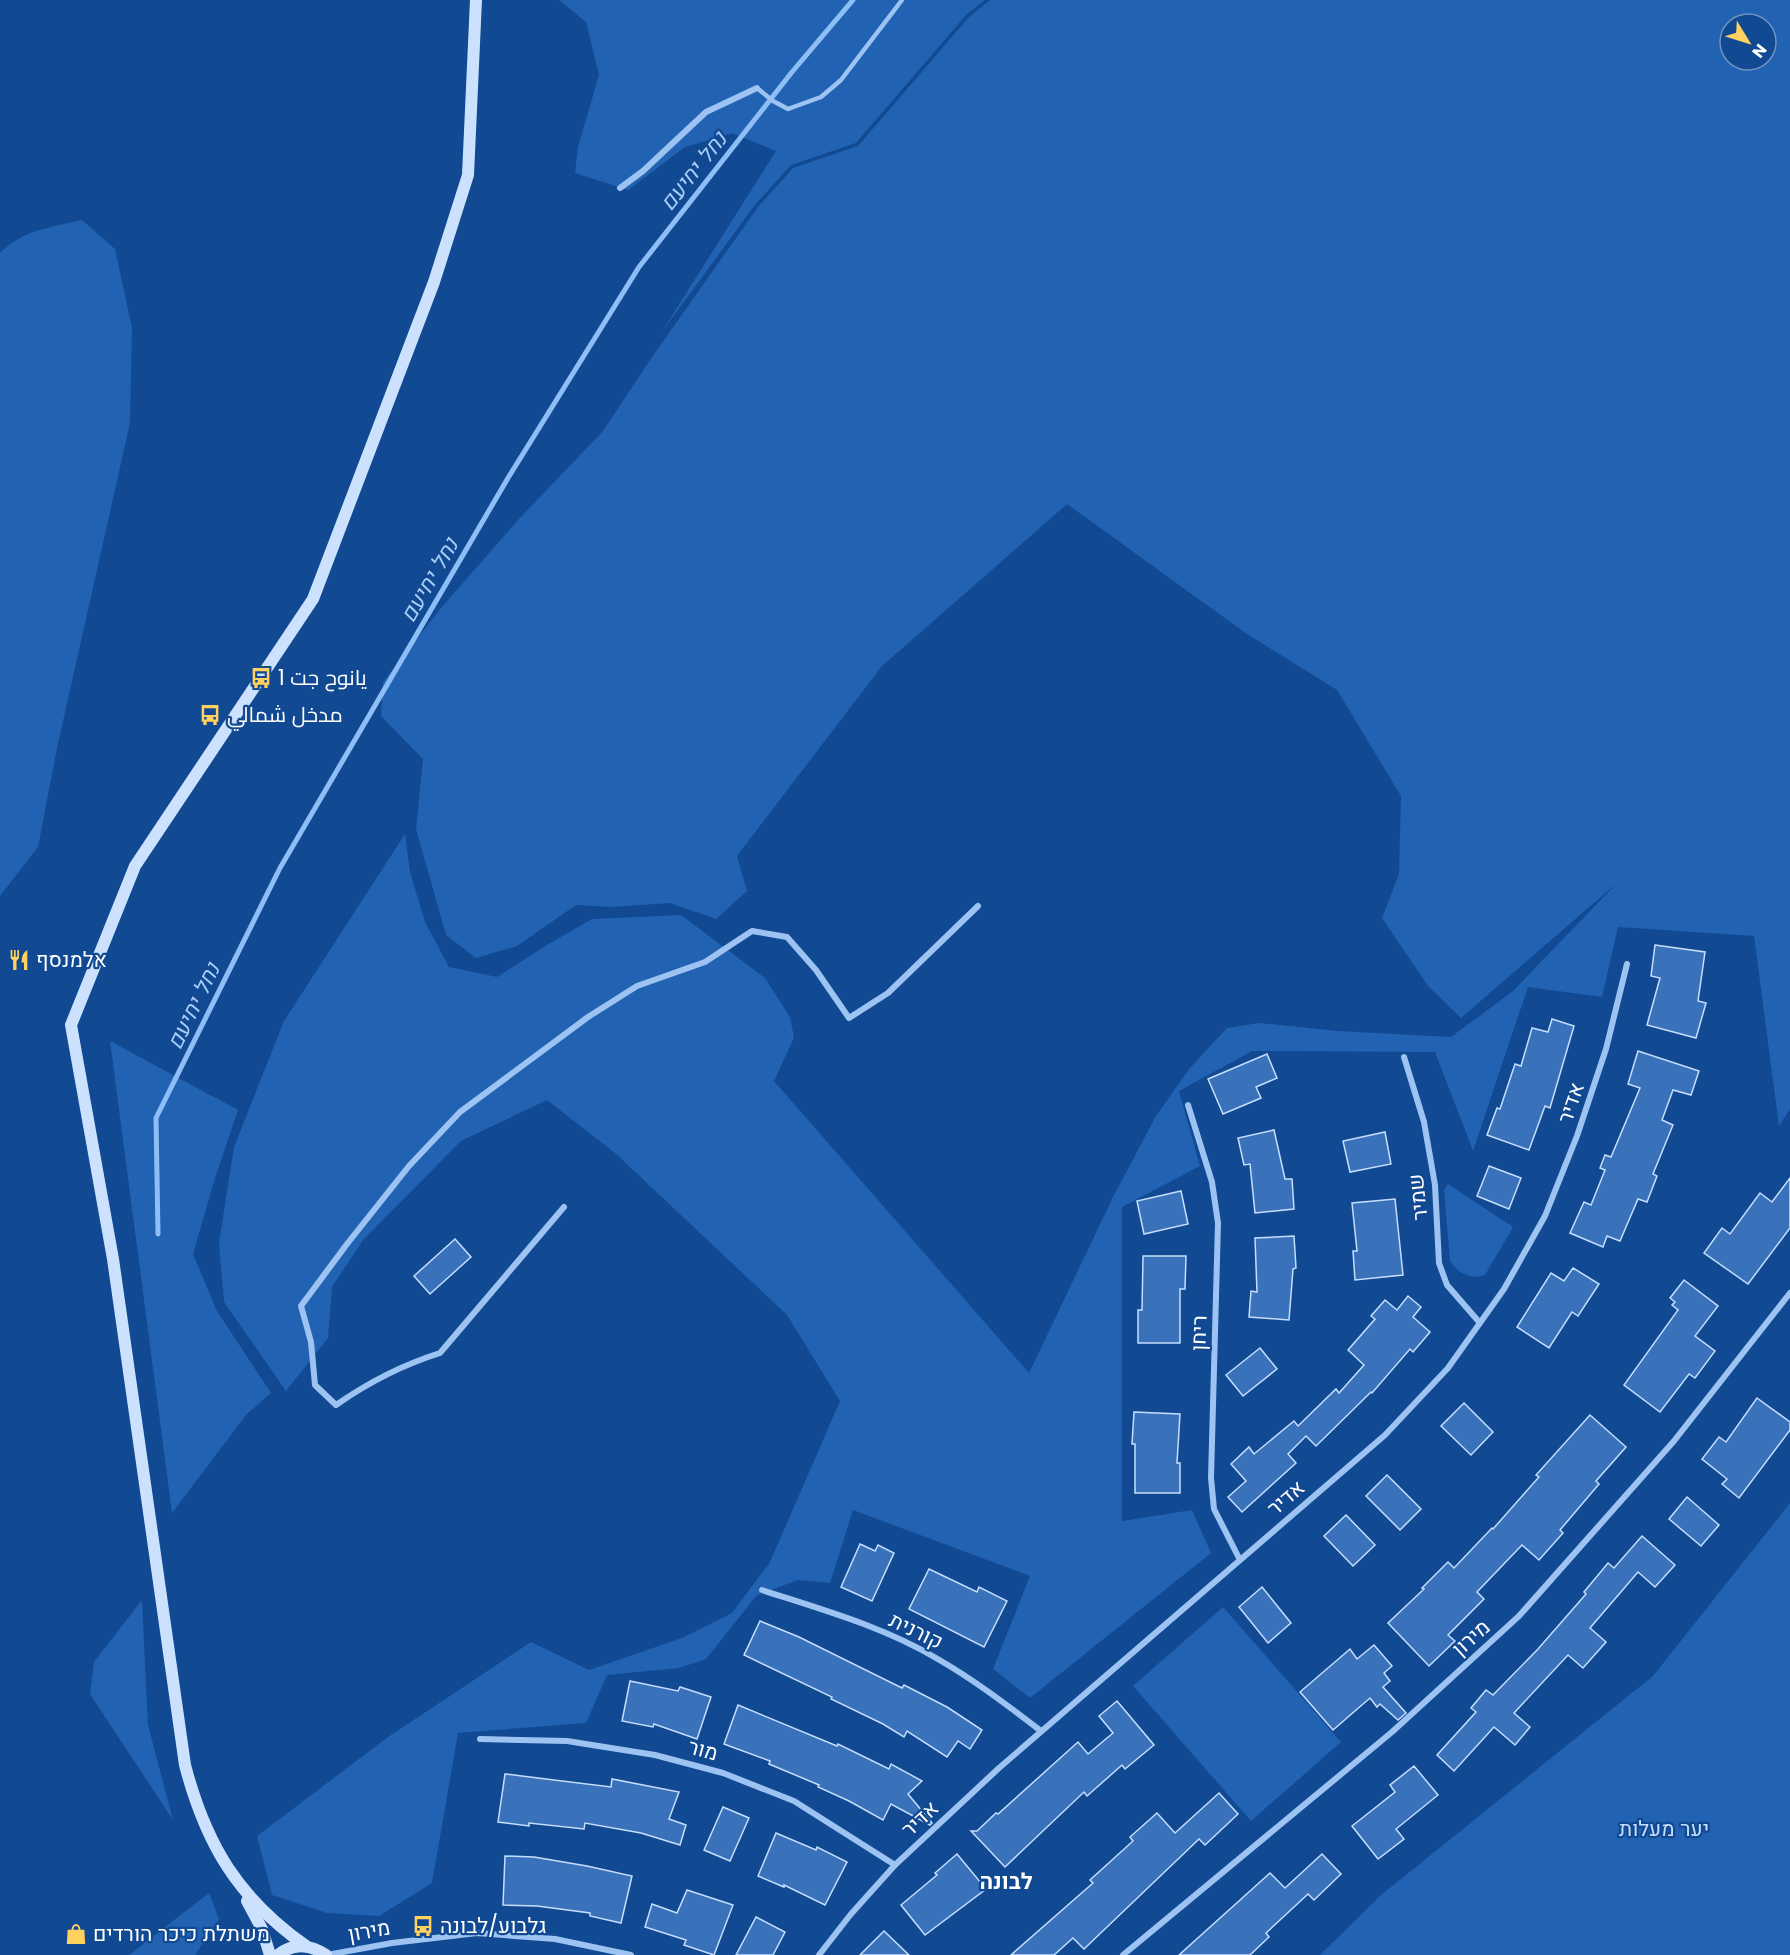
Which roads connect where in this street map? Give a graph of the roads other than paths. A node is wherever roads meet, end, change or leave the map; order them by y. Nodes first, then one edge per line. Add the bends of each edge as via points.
1 (476, 0) edge
2 (902, 0) edge
3 (757, 88) joint
4 (620, 188) dead end
5 (978, 906) dead end
6 (1627, 964) dead end
7 (1404, 1057) dead end
8 (1188, 1105) dead end
9 (564, 1207) dead end
10 (1790, 1293) edge
11 (1480, 1323) junction
12 (1240, 1560) junction
13 (762, 1590) dead end
14 (1041, 1731) junction
15 (480, 1739) dead end
16 (895, 1865) junction
17 (240, 1887) junction
18 (306, 1946) junction
19 (605, 1952) edge
20 (270, 1955) edge
21 (278, 1955) edge
22 (326, 1955) edge
23 (631, 1955) edge
24 (819, 1955) edge
25 (1123, 1955) edge

1 - 17 main road via 468,175 434,282 313,599 135,866 71,1025 113,1259 185,1765 203,1822
2 - 3 lane via 841,80 821,97 788,109
3 - 4 street via 706,112
5 - 9 street via 888,993 849,1018 787,937 752,931 705,962 637,986 588,1017 460,1112 409,1166 340,1253 301,1306 311,1342 315,1385 336,1405 373,1381 440,1353
6 - 11 street, אדיר via 1606,1049 1561,1176 1539,1226
7 - 11 street, שמיר via 1426,1132 1435,1185 1439,1263 1447,1285
8 - 12 street, ריחן via 1212,1182 1218,1223 1211,1478 1214,1509
10 - 25 street, מירון via 1674,1441 1519,1616 1392,1732
11 - 12 street, אדיר via 1448,1368 1385,1435
12 - 14 street, אדיר
13 - 14 street, קורנית via 864,1624 934,1656
14 - 16 street, אדיר
15 - 16 street, מור via 567,1741 655,1755 723,1773 794,1801
16 - 24 street, אדיר
17 - 18 main road via 278,1925
17 - 20 main road via 262,1929
18 - 21 main road via 295,1946
18 - 22 main road
19 - 22 street, מירון via 555,1939 477,1933
19 - 23 street, מירון

